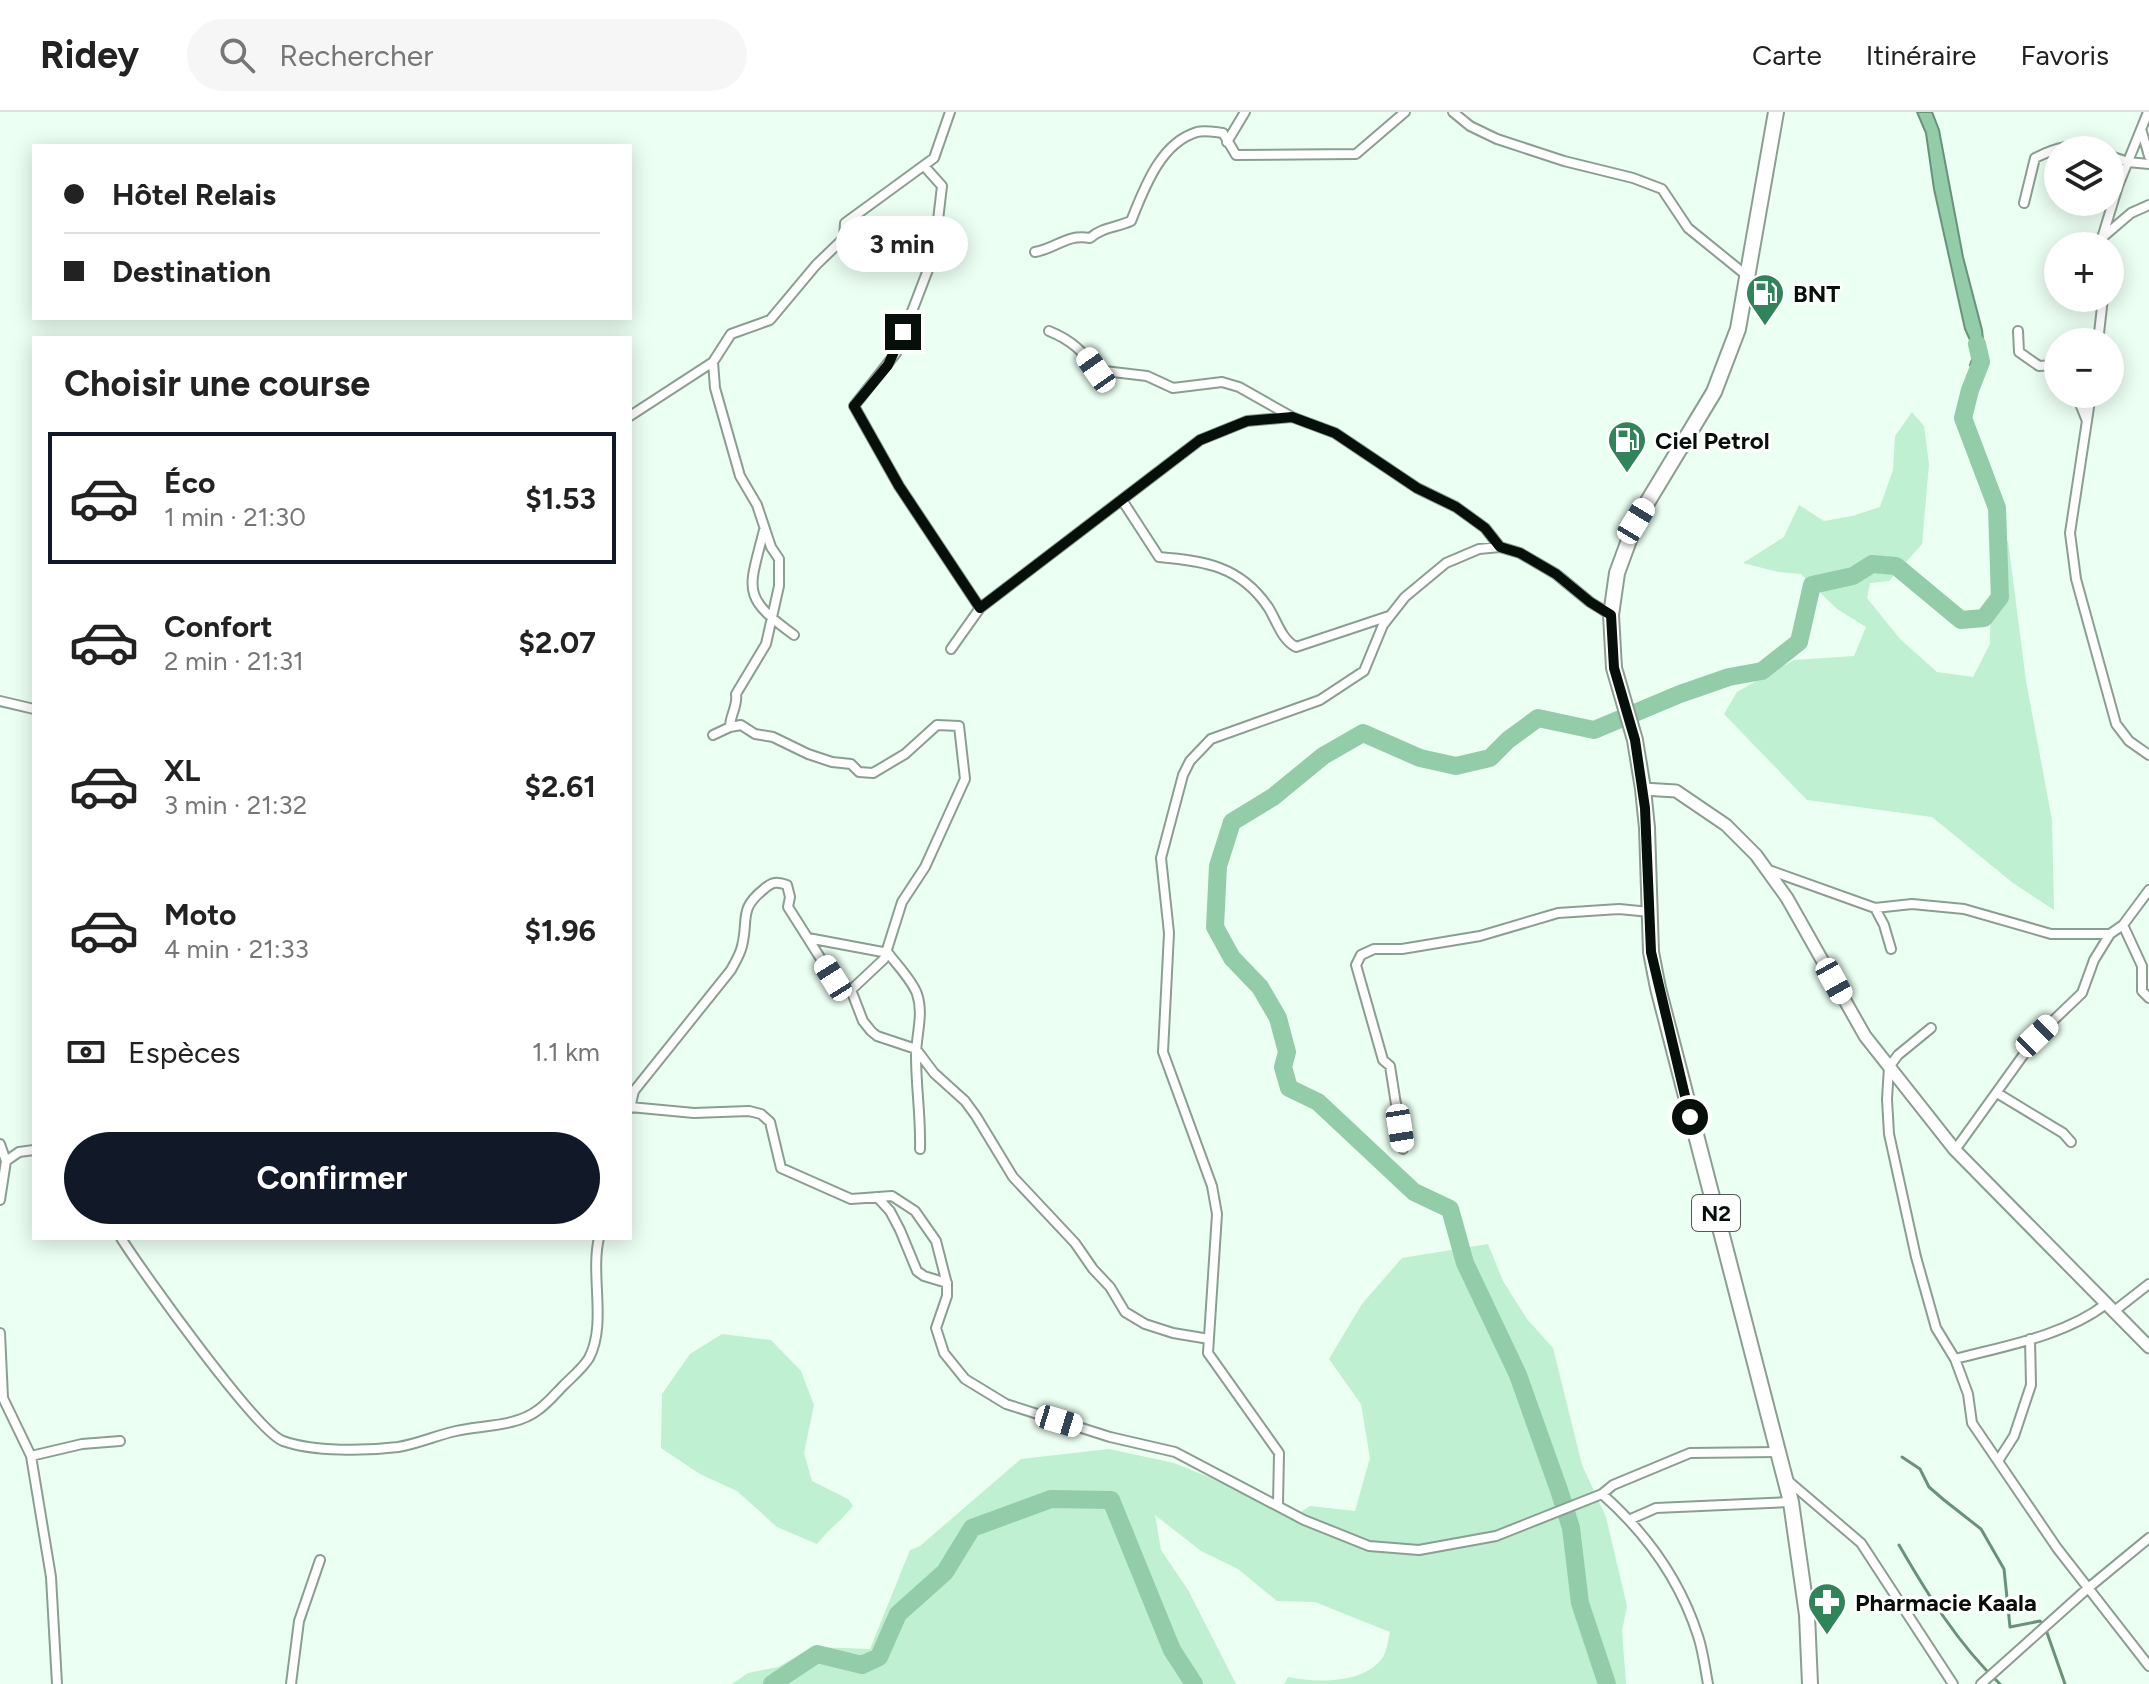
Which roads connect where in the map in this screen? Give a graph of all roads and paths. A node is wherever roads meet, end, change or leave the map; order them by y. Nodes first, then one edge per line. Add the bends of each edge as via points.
1 (950, 112) edge
2 (1245, 112) edge
3 (1405, 112) edge
4 (1453, 112) edge
5 (1776, 112) edge
6 (2148, 112) edge
7 (2142, 131) junction
8 (1227, 142) junction
9 (2044, 154) edge
10 (2149, 156) edge
11 (2124, 161) edge
12 (2128, 162) junction
13 (2149, 164) edge
14 (925, 167) junction
15 (2024, 203) dead end
16 (2149, 205) edge
17 (2105, 232) edge
18 (2112, 232) edge
19 (1035, 252) dead end
20 (1746, 275) junction
21 (1049, 331) dead end
22 (2018, 331) dead end
23 (713, 362) junction
24 (2044, 366) edge
25 (2082, 408) edge
26 (2089, 408) edge
27 (632, 415) edge
28 (1292, 417) junction
29 (2087, 422) junction
30 (1122, 500) junction
31 (764, 529) junction
32 (1500, 547) junction
33 (980, 608) junction
34 (1611, 615) junction
35 (1390, 616) junction
36 (772, 619) junction
37 (794, 635) dead end
38 (951, 649) dead end
39 (0, 701) edge
40 (32, 709) edge
41 (730, 727) junction
42 (713, 735) dead end
43 (2149, 755) edge
44 (1643, 789) junction
45 (1766, 869) junction
46 (2149, 890) edge
47 (1875, 908) junction
48 (1650, 912) junction
49 (2123, 925) junction
50 (2110, 934) junction
51 (808, 938) junction
52 (1891, 949) dead end
53 (888, 953) junction
54 (851, 990) junction
55 (2149, 998) edge
56 (1931, 1028) dead end
57 (916, 1049) junction
58 (1889, 1067) junction
59 (1997, 1093) junction
60 (632, 1099) edge
61 (632, 1107) edge
62 (2071, 1142) dead end
63 (0, 1144) edge
64 (920, 1149) dead end
65 (1403, 1149) dead end
66 (32, 1150) edge
67 (1955, 1150) junction
68 (6, 1161) junction
69 (877, 1197) junction
70 (0, 1200) edge
71 (122, 1240) edge
72 (598, 1240) edge
73 (947, 1284) junction
74 (2149, 1284) edge
75 (2110, 1308) junction
76 (0, 1333) edge
77 (1209, 1339) junction
78 (2030, 1339) junction
79 (2149, 1347) edge
80 (1955, 1359) junction
81 (2, 1398) edge
82 (120, 1441) dead end
83 (1779, 1452) junction
84 (31, 1456) junction
85 (1998, 1461) junction
86 (1785, 1479) junction
87 (1602, 1494) junction
88 (1791, 1502) junction
89 (1278, 1504) junction
90 (1631, 1519) junction
91 (2149, 1538) edge
92 (320, 1560) dead end
93 (2087, 1589) junction
94 (2149, 1666) edge
95 (57, 1684) edge
96 (291, 1684) edge
97 (1708, 1684) edge
98 (1810, 1684) edge
99 (1953, 1684) edge
100 (1981, 1684) edge

1 - 14 street via 934,158
2 - 8 street
3 - 8 street via 1356,154 1236,155
4 - 20 street via 1497,139 1662,189 1688,228
5 - 20 highway, N2
6 - 7 street
7 - 10 street
7 - 12 street
8 - 19 street via 1223,133 1200,131 1181,139 1158,163 1131,221
9 - 15 street via 2035,158
11 - 12 street
12 - 13 street
12 - 17 street
14 - 23 street via 845,223 844,238 770,320 731,334
14 - 33 street via 942,186 934,254 896,353 854,406 899,486
16 - 18 street via 2131,213
20 - 34 highway, N2 via 1741,316 1726,364 1636,521 1617,573
21 - 28 street via 1082,349 1096,370 1147,376 1173,388 1222,382
22 - 24 street via 2019,352
23 - 27 street
23 - 31 street via 732,451
25 - 29 street
26 - 29 street
28 - 30 street via 1247,421 1200,440
28 - 32 street via 1335,433 1417,488 1456,507
29 - 43 street via 2070,533 2076,579 2116,724
30 - 33 street
30 - 35 street via 1159,557 1200,560 1230,570 1267,606 1288,643 1296,647
31 - 36 street via 779,559
31 - 36 street via 750,583 751,593
32 - 34 street via 1556,574
32 - 35 street via 1479,549 1446,563
33 - 38 street
34 - 44 highway, N2 via 1614,668
35 - 77 street via 1364,671 1320,700 1211,739 1190,761 1161,858 1169,933 1163,1052 1212,1186 1217,1214
36 - 37 street
36 - 41 street via 766,644 736,694
39 - 40 street
41 - 42 street
41 - 53 street via 741,725 808,754 873,773 937,725 959,726 965,779 925,867 902,902
44 - 45 street via 1676,791 1687,798 1726,825
44 - 48 highway, N2
45 - 47 street
45 - 58 street via 1865,1036
46 - 49 street
47 - 50 street via 1912,904 1964,909 2051,934
47 - 52 street
48 - 65 street via 1558,913 1480,936 1361,955 1356,965 1383,1060 1390,1066
48 - 83 highway, N2 via 1658,988
49 - 50 street
49 - 55 street via 2142,966 2142,991
50 - 59 street via 2082,993 2037,1036
51 - 53 street
51 - 54 street via 833,978
51 - 60 street via 788,907 787,885 771,883 750,900 741,951 731,970
53 - 54 street
53 - 57 street via 917,992
54 - 57 street via 871,1031
56 - 58 street
57 - 64 street
57 - 77 street via 976,1116 1013,1177 1075,1243 1125,1312 1173,1333
58 - 67 street
58 - 80 street via 1889,1134 1916,1257 1936,1328
59 - 62 street
59 - 67 street
61 - 69 street via 761,1114 770,1122 781,1168 851,1199
63 - 68 street
66 - 68 street
67 - 75 street
68 - 70 street
69 - 73 street via 909,1246 917,1271
69 - 73 street via 892,1196 915,1211 936,1241
71 - 72 street via 249,1409 279,1440 348,1449 398,1447 538,1411 589,1358 597,1316 594,1256
73 - 89 street via 936,1328 944,1353 965,1379 1006,1404 1175,1452
74 - 75 street
75 - 78 street
75 - 79 street
76 - 81 street
77 - 89 street via 1208,1353 1279,1453
78 - 80 street
78 - 85 street via 2031,1385 2014,1436
80 - 85 street via 1972,1423
81 - 84 street
82 - 84 street
83 - 86 highway, N2
83 - 87 street via 1690,1453
84 - 95 street via 51,1577
85 - 93 street
86 - 88 highway, N2
86 - 99 street via 1861,1543
87 - 89 street via 1496,1536 1419,1550 1369,1546
87 - 90 street
88 - 90 street via 1656,1508
88 - 98 highway, N2 via 1807,1615
90 - 97 street via 1682,1594 1699,1637
91 - 93 street
92 - 96 street via 299,1621
93 - 94 street
93 - 100 street

